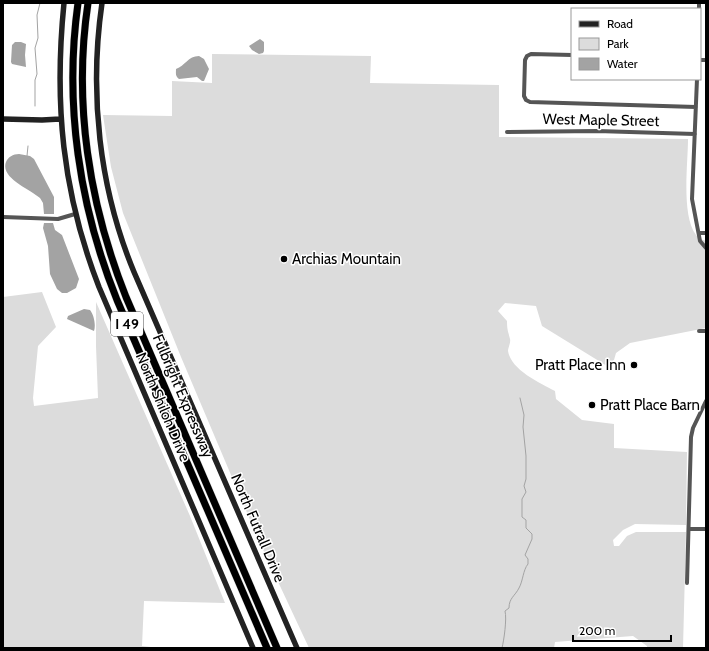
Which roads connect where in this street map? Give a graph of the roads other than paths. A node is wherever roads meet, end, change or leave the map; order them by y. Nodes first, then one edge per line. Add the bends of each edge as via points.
1 (64, 3) edge
2 (78, 3) edge
3 (88, 3) edge
4 (102, 3) edge
5 (571, 55) edge
6 (697, 80) edge
7 (696, 107) junction
8 (3, 119) edge
9 (60, 119) junction
10 (507, 132) dead end
11 (695, 134) junction
12 (75, 214) junction
13 (3, 217) edge
14 (699, 233) junction
15 (706, 233) edge
16 (706, 248) edge
17 (699, 331) dead end
18 (706, 331) edge
19 (706, 401) edge
20 (690, 529) junction
21 (706, 529) edge
22 (688, 583) dead end
23 (258, 627) junction
24 (253, 648) edge
25 (262, 648) edge
26 (267, 648) edge
27 (277, 648) edge
28 (297, 648) edge

1 - 9 main road, North Shiloh Drive
2 - 23 highway, Fulbright Expressway / I 49 via 73,62 74,120 82,180 94,235 117,300
3 - 27 highway, Fulbright Expressway / I 49 via 83,53 84,114 92,179 113,264
4 - 28 main road, North Futrall Drive via 98,53 98,119 105,172 117,225 130,262
5 - 7 street via 527,56 524,96 526,100
6 - 7 street
7 - 11 street
8 - 9 main road
9 - 12 main road, North Shiloh Drive
10 - 11 street, West Maple Street
11 - 14 street via 692,199
12 - 13 street via 58,219
12 - 24 main road, North Shiloh Drive via 99,287
14 - 15 street
14 - 16 street via 700,241
17 - 18 street
19 - 20 street via 691,437
20 - 21 street
20 - 22 street
23 - 25 highway
23 - 26 highway, Fulbright Expressway / I 49

